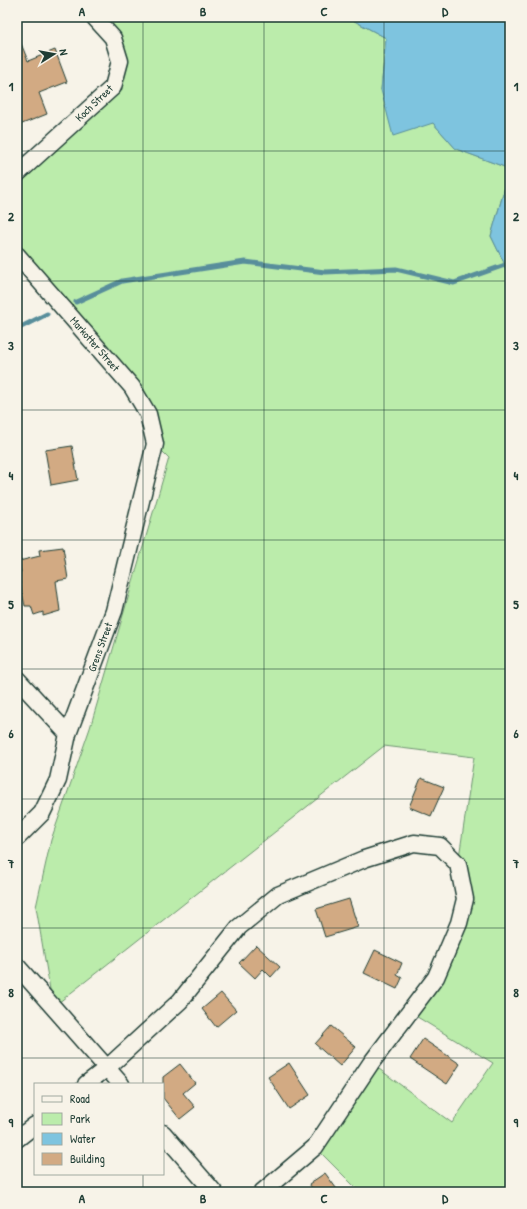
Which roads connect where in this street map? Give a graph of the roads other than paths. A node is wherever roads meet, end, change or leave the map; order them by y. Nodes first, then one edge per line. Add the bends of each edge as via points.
1 (94, 17) edge
2 (17, 174) edge
3 (17, 255) edge
4 (155, 444) joint
5 (17, 679) edge
6 (68, 734) junction
7 (17, 838) edge
8 (17, 966) edge
9 (107, 1068) junction
10 (87, 1083) edge
11 (120, 1083) edge
12 (34, 1126) edge
13 (164, 1134) edge
14 (17, 1139) edge
15 (214, 1192) edge
16 (262, 1192) edge

1 - 2 street, Koch Street via 113,38 120,62 113,87
3 - 4 street, Markotter Street via 132,387 148,414
4 - 6 street, Grens Street via 114,611
5 - 6 street
6 - 7 street, Grens Street via 58,780 42,813
8 - 9 street
9 - 10 street
9 - 11 street
9 - 16 street via 180,1001 239,927 278,895 364,859 414,843 440,846 458,864 465,899 459,923 436,977 371,1063 315,1147
12 - 14 street
13 - 15 street

